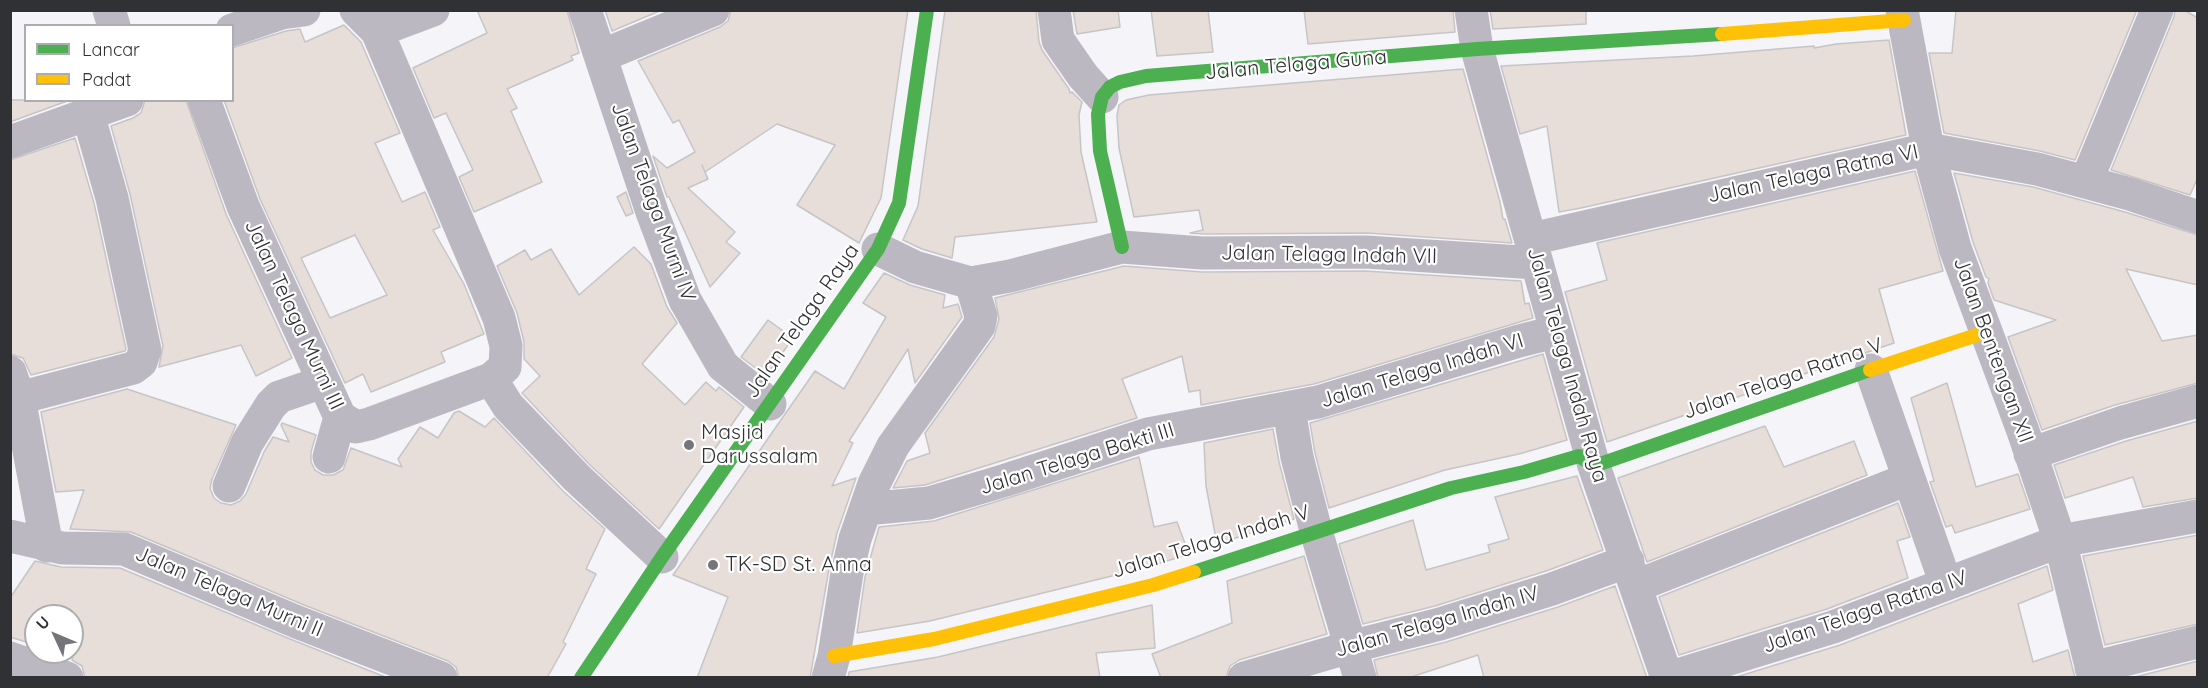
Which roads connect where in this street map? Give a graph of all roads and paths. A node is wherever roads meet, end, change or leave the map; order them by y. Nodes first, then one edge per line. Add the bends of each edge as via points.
1 (304, 10) edge
2 (433, 10) edge
3 (585, 10) edge
4 (713, 10) edge
5 (927, 10) edge
6 (1054, 10) edge
7 (1471, 10) edge
8 (2157, 10) edge
9 (1903, 15) edge
10 (366, 21) edge
11 (234, 29) edge
12 (1477, 49) junction
13 (601, 56) junction
14 (1102, 97) junction
15 (121, 102) edge
16 (205, 102) edge
17 (88, 114) junction
18 (10, 142) edge
19 (1928, 149) junction
20 (2086, 182) junction
21 (2195, 210) edge
22 (1122, 247) junction
23 (878, 249) junction
24 (1534, 251) junction
25 (971, 283) junction
26 (1555, 332) junction
27 (1986, 332) junction
28 (1871, 370) junction
29 (491, 379) junction
30 (323, 382) junction
31 (15, 385) edge
32 (2198, 401) edge
33 (770, 404) junction
34 (1289, 409) junction
35 (340, 417) junction
36 (2030, 454) junction
37 (329, 457) dead end
38 (1594, 466) junction
39 (1908, 479) junction
40 (229, 486) dead end
41 (866, 509) junction
42 (2198, 516) edge
43 (1316, 531) junction
44 (10, 536) edge
45 (2060, 541) junction
46 (46, 546) junction
47 (662, 557) junction
48 (1632, 573) junction
49 (1946, 584) junction
50 (2198, 642) edge
51 (1350, 647) junction
52 (10, 658) edge
53 (831, 667) edge
54 (2093, 673) edge
55 (67, 678) edge
56 (441, 678) edge
57 (581, 678) edge
58 (1244, 678) edge
59 (1360, 678) edge
60 (1668, 678) edge

1 - 11 street
2 - 10 street
3 - 13 street, Jalan Telaga Murni IV
4 - 13 street
5 - 23 street, Jalan Telaga Raya via 899,203
6 - 14 street via 1058,40
7 - 12 street, Jalan Telaga Indah Raya
8 - 20 street
9 - 12 street, Jalan Telaga Guna via 1642,39
9 - 19 street, Jalan Bentengan XII
10 - 29 street via 500,318 506,346 505,367
12 - 14 street, Jalan Telaga Guna via 1146,76 1120,82
12 - 24 street, Jalan Telaga Indah Raya
13 - 33 street, Jalan Telaga Murni IV via 685,300 723,366
14 - 22 street via 1098,114 1100,151
15 - 17 street
16 - 30 street, Jalan Telaga Murni III via 243,206
17 - 18 street
17 - 31 street via 112,198 145,350 141,362 133,368
19 - 20 street, Jalan Telaga Ratna VI
19 - 24 street, Jalan Telaga Ratna VI
19 - 27 street, Jalan Bentengan XII via 1955,248
20 - 21 street, Jalan Telaga Ratna VI
22 - 24 street, Jalan Telaga Indah VII via 1202,253
22 - 25 street
23 - 25 street via 915,267
23 - 33 street, Jalan Telaga Raya
24 - 26 street, Jalan Telaga Indah Raya
25 - 41 street via 981,316 979,326 893,446 873,484
26 - 34 street, Jalan Telaga Indah VI
26 - 38 street, Jalan Telaga Indah Raya
27 - 28 street, Jalan Telaga Ratna V
27 - 36 street, Jalan Bentengan XII
28 - 38 street, Jalan Telaga Ratna V
28 - 39 street
29 - 35 street, Jalan Telaga Murni III via 369,424 356,427
29 - 47 street via 508,406 577,478
30 - 35 street, Jalan Telaga Murni III
30 - 40 street via 279,397 271,405
31 - 46 street
32 - 36 street
33 - 47 street, Jalan Telaga Raya
34 - 41 street, Jalan Telaga Bakti III via 1148,434 929,503
34 - 43 street
35 - 37 street
36 - 45 street, Jalan Bentengan XII
38 - 43 street, Jalan Telaga Indah V via 1579,456 1450,488
38 - 48 street, Jalan Telaga Indah Raya
39 - 48 street, Jalan Telaga Indah IV
39 - 49 street
41 - 53 street via 847,573
42 - 45 street, Jalan Telaga Ratna IV
43 - 51 street
43 - 53 street, Jalan Telaga Indah V via 1153,585
44 - 46 street, Jalan Telaga Murni II
45 - 49 street, Jalan Telaga Ratna IV
45 - 54 street, Jalan Bentengan XII
46 - 56 street, Jalan Telaga Murni II via 124,549
47 - 57 street, Jalan Telaga Raya
48 - 51 street, Jalan Telaga Indah IV via 1552,589
48 - 60 street, Jalan Telaga Indah Raya
49 - 60 street, Jalan Telaga Ratna IV via 1833,627
50 - 54 street
51 - 58 street, Jalan Telaga Indah IV
51 - 59 street
52 - 55 street

